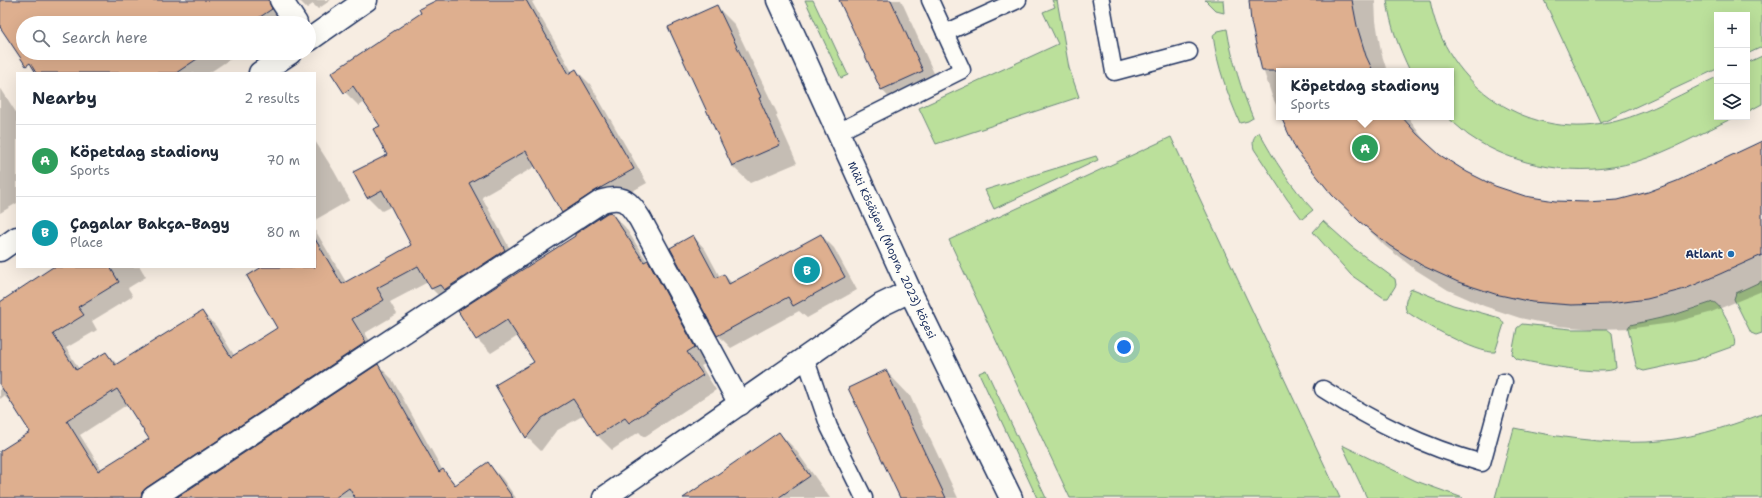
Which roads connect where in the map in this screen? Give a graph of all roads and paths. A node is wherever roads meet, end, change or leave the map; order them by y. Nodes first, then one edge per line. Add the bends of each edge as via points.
1 (281, 0) edge
2 (366, 0) edge
3 (778, 0) edge
4 (930, 0) edge
5 (1018, 0) edge
6 (1101, 0) edge
7 (291, 16) edge
8 (945, 33) junction
9 (316, 35) edge
10 (1189, 52) dead end
11 (280, 60) edge
12 (262, 72) edge
13 (838, 132) junction
14 (16, 239) edge
15 (0, 250) edge
16 (910, 291) junction
17 (805, 357) junction
18 (1504, 382) dead end
19 (1323, 389) dead end
20 (740, 404) junction
21 (153, 498) edge
22 (604, 498) edge
23 (864, 498) edge
24 (1011, 498) edge

1 - 7 street
2 - 9 street
3 - 13 street, Mäti Kösäýew (Mopra, 2023) köçesi
4 - 8 lane
5 - 8 lane
6 - 10 lane via 1114,72
8 - 13 lane via 962,70
11 - 12 street
13 - 16 street, Mäti Kösäýew (Mopra, 2023) köçesi
14 - 15 street
16 - 17 street via 881,305
16 - 24 street, Mäti Kösäýew (Mopra, 2023) köçesi
17 - 20 street
17 - 23 lane via 830,427
18 - 19 lane via 1482,463 1422,443 1388,428
20 - 21 street via 640,219 623,199 613,198 602,201
20 - 22 street

